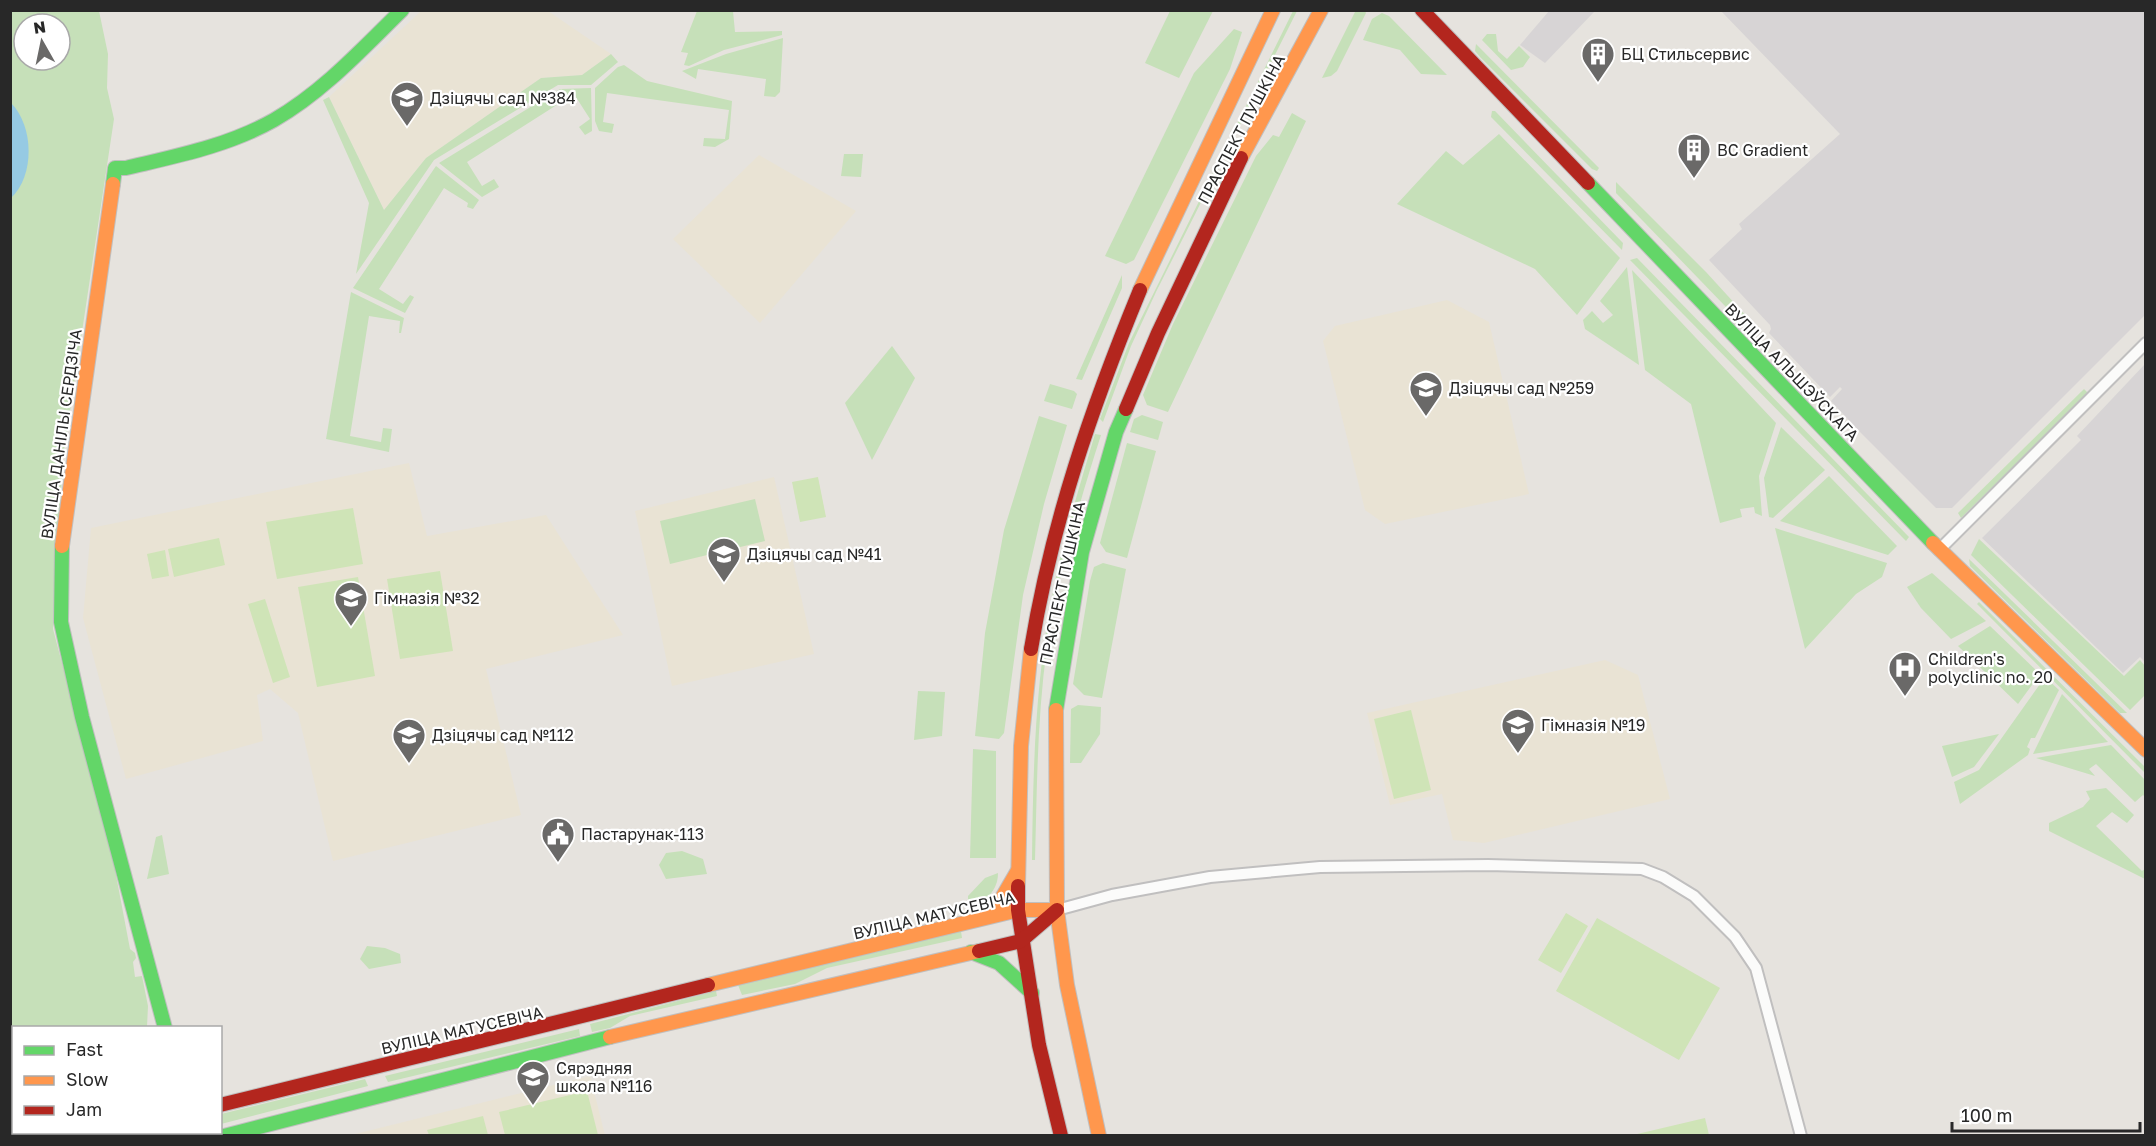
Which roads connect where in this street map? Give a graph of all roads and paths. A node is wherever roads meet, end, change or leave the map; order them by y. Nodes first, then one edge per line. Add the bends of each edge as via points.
1 (402, 10) edge
2 (1274, 10) edge
3 (1321, 10) edge
4 (1422, 10) edge
5 (2145, 343) edge
6 (1940, 550) junction
7 (2145, 750) edge
8 (1019, 868) junction
9 (1018, 910) junction
10 (1057, 910) junction
11 (975, 920) junction
12 (1021, 941) junction
13 (971, 952) junction
14 (713, 986) junction
15 (1032, 993) junction
16 (658, 1024) junction
17 (164, 1026) edge
18 (376, 1081) junction
19 (222, 1105) edge
20 (224, 1136) edge
21 (1061, 1136) edge
22 (1099, 1136) edge
23 (1801, 1136) edge

1 - 17 main road, ВУЛІЦА ДАНІЛЫ СЕРДЗІЧА via 336,73 268,123 212,145 115,168 66,506 61,622 82,717
2 - 8 main road, ПРАСПЕКТ ПУШКІНА via 1145,278 1089,417 1058,516 1028,665 1018,801
3 - 10 main road, ПРАСПЕКТ ПУШКІНА via 1247,146 1158,333 1116,432 1098,490 1082,552 1056,699
4 - 6 main road, ВУЛІЦА АЛЬШЭЎСКАГА
5 - 6 street
6 - 7 main road, ВУЛІЦА АЛЬШЭЎСКАГА
8 - 9 main road, ПРАСПЕКТ ПУШКІНА
8 - 11 main road via 999,903
9 - 10 main road, ВУЛІЦА МАТУСЕВІЧА
9 - 11 main road, ВУЛІЦА МАТУСЕВІЧА
9 - 12 main road, ПРАСПЕКТ ПУШКІНА
10 - 12 main road, ВУЛІЦА МАТУСЕВІЧА
10 - 22 main road, ПРАСПЕКТ ПУШКІНА
10 - 23 street via 1217,876 1320,867 1488,865 1642,869 1694,897 1735,937 1756,968
11 - 14 main road, ВУЛІЦА МАТУСЕВІЧА
12 - 13 main road, ВУЛІЦА МАТУСЕВІЧА
12 - 15 main road, ПРАСПЕКТ ПУШКІНА
13 - 15 main road via 999,963
13 - 16 main road, ВУЛІЦА МАТУСЕВІЧА
14 - 16 main road via 724,990 721,998
14 - 18 main road, ВУЛІЦА МАТУСЕВІЧА
15 - 21 main road, ПРАСПЕКТ ПУШКІНА
16 - 18 main road, ВУЛІЦА МАТУСЕВІЧА
18 - 19 main road, ВУЛІЦА МАТУСЕВІЧА
18 - 20 main road, ВУЛІЦА МАТУСЕВІЧА

